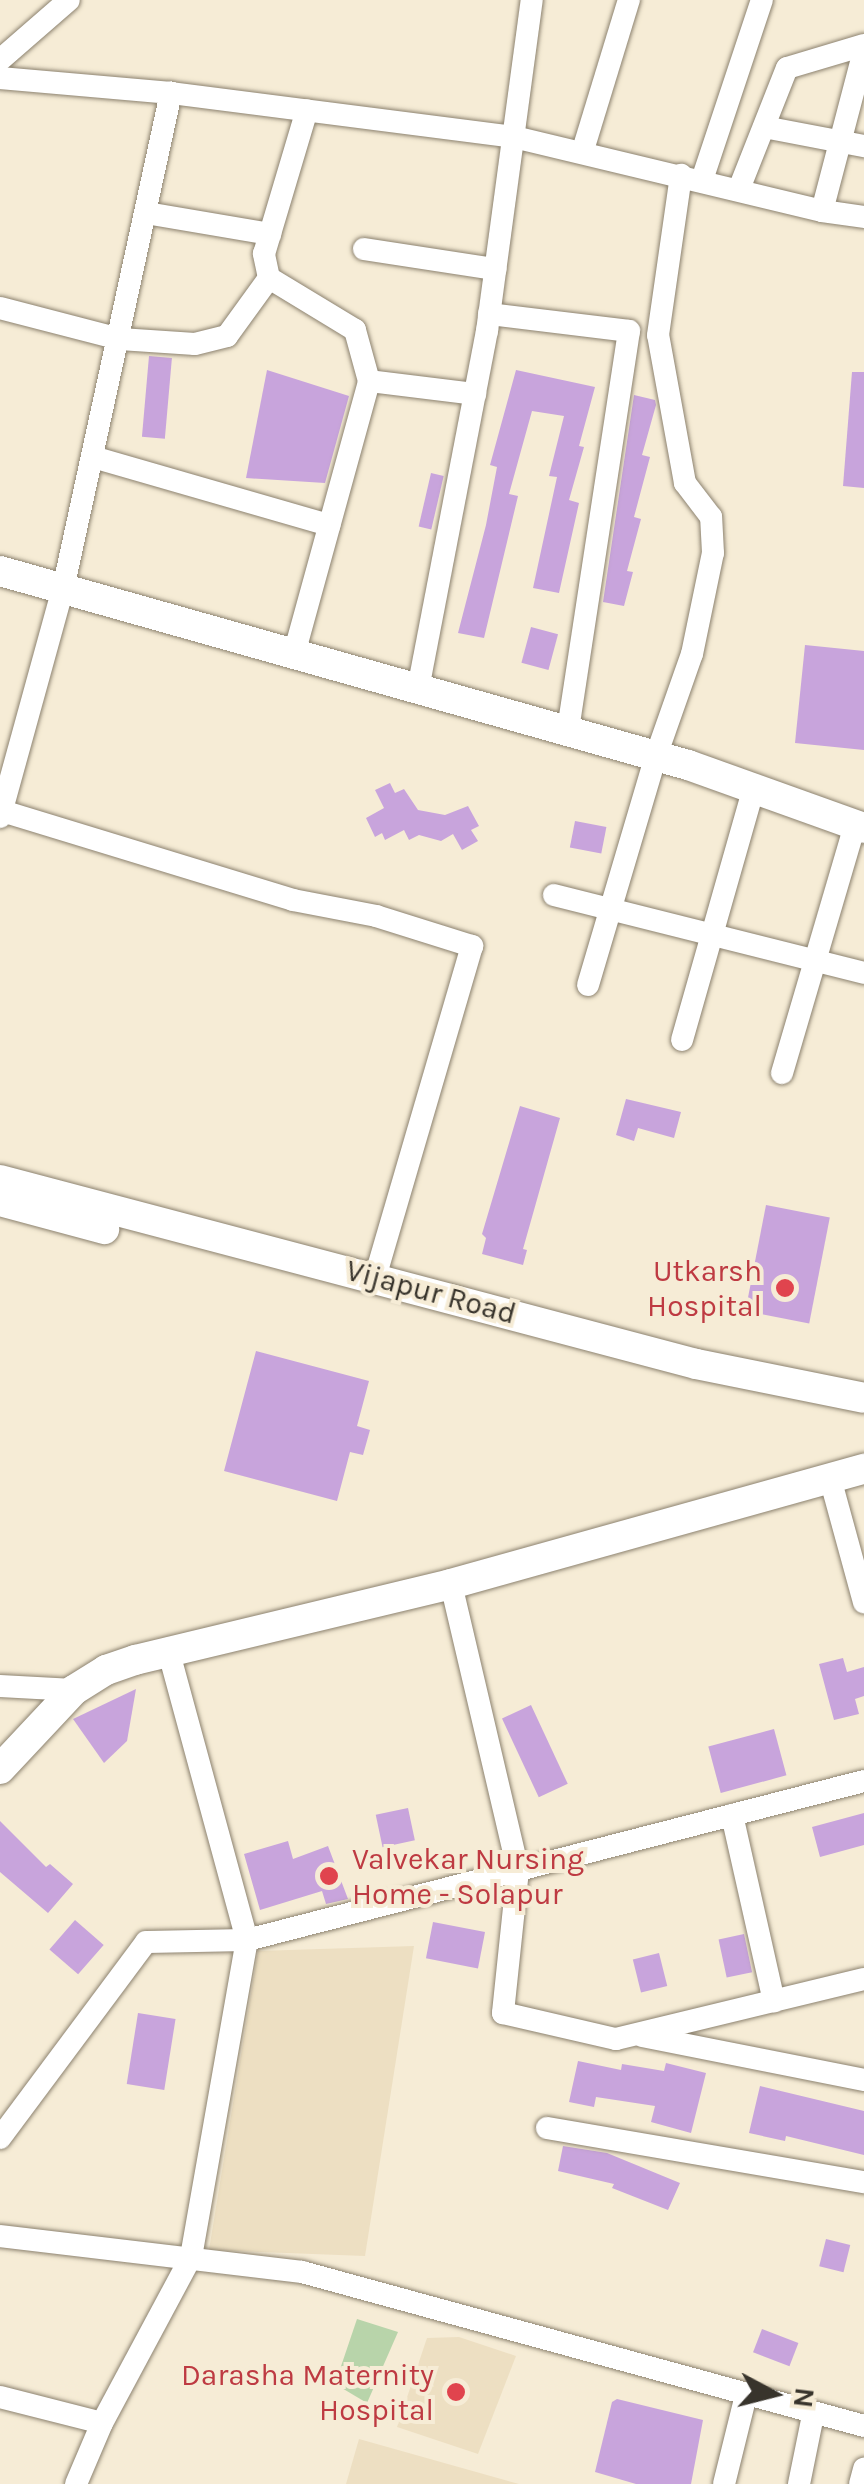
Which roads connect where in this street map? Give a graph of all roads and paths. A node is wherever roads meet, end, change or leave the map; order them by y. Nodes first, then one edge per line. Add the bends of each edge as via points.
1 (69, 0) edge
2 (532, 0) edge
3 (629, 0) edge
4 (762, 0) edge
5 (864, 48) edge
6 (0, 60) edge
7 (0, 78) edge
8 (170, 93) junction
9 (307, 110) junction
10 (764, 126) junction
11 (514, 136) junction
12 (852, 143) edge
13 (584, 150) junction
14 (692, 177) junction
15 (739, 189) junction
16 (822, 211) junction
17 (146, 213) junction
18 (864, 216) edge
19 (270, 234) junction
20 (364, 249) dead end
21 (495, 269) junction
22 (270, 278) junction
23 (0, 308) edge
24 (489, 314) junction
25 (120, 340) junction
26 (369, 380) junction
27 (474, 394) junction
28 (93, 457) junction
29 (329, 525) junction
30 (0, 571) edge
31 (63, 589) junction
32 (294, 654) junction
33 (418, 689) junction
34 (568, 731) junction
35 (656, 756) junction
36 (754, 787) junction
37 (1, 814) edge
38 (860, 826) edge
39 (554, 895) dead end
40 (610, 911) junction
41 (710, 934) junction
42 (814, 961) junction
43 (864, 974) edge
44 (588, 985) dead end
45 (682, 1040) dead end
46 (782, 1072) dead end
47 (0, 1180) edge
48 (0, 1201) edge
49 (376, 1277) junction
50 (864, 1398) edge
51 (864, 1418) edge
52 (864, 1469) edge
53 (830, 1478) junction
54 (451, 1584) junction
55 (864, 1602) edge
56 (168, 1650) junction
57 (0, 1686) edge
58 (74, 1690) junction
59 (0, 1770) edge
60 (864, 1782) edge
61 (732, 1815) junction
62 (518, 1870) junction
63 (247, 1940) junction
64 (864, 1979) edge
65 (774, 2000) junction
66 (634, 2034) junction
67 (864, 2080) edge
68 (547, 2128) dead end
69 (0, 2138) edge
70 (864, 2182) edge
71 (0, 2236) edge
72 (191, 2257) junction
73 (746, 2394) junction
74 (0, 2397) edge
75 (813, 2414) junction
76 (102, 2423) junction
77 (864, 2426) edge
78 (864, 2469) edge
79 (76, 2484) edge
80 (724, 2484) edge
81 (799, 2484) edge
82 (860, 2484) edge

1 - 6 street
2 - 11 street
3 - 13 street
4 - 14 street
5 - 10 street via 787,68
5 - 12 street
7 - 8 street
8 - 9 street
8 - 17 street
9 - 11 street
9 - 19 street
10 - 12 street
10 - 15 street
11 - 13 street
11 - 21 street
12 - 16 street
13 - 14 street
14 - 15 street
14 - 35 street via 658,335 685,483 711,517 713,553 692,654
15 - 16 street
16 - 18 street
17 - 19 street
17 - 25 street
19 - 22 street via 264,254
20 - 21 street
21 - 24 street
22 - 25 street via 227,336 195,344
22 - 26 street via 355,330
23 - 25 street
24 - 27 street
24 - 34 street via 629,331
25 - 28 street
26 - 27 street
26 - 29 street
27 - 33 street
28 - 29 street
28 - 31 street
29 - 32 street
30 - 31 main road
31 - 32 main road
31 - 37 street
32 - 33 main road
33 - 34 main road
34 - 35 main road
35 - 36 main road
35 - 40 street
36 - 38 main road
36 - 41 street
37 - 49 street via 472,946
38 - 42 street
39 - 40 street
40 - 41 street
40 - 44 street
41 - 42 street
41 - 45 street
42 - 43 street
42 - 46 street
47 - 49 main road, Vijapur Road
48 - 51 main road, Vijapur Road via 694,1383
49 - 50 main road, Vijapur Road via 696,1364
52 - 53 main road
53 - 54 main road
53 - 55 street
54 - 56 main road
54 - 62 street
56 - 58 main road via 106,1670
56 - 63 street
57 - 58 street
58 - 59 main road
60 - 61 street
61 - 62 street
61 - 65 street
62 - 63 street
62 - 66 street via 503,2014 616,2039
63 - 69 street via 146,1942
63 - 72 street
64 - 65 street
65 - 66 street
66 - 67 street
68 - 70 street
71 - 72 street
72 - 73 street via 302,2272
72 - 76 street
73 - 75 street
73 - 80 street
74 - 76 street
75 - 77 street
75 - 81 street
76 - 79 street
78 - 82 street

